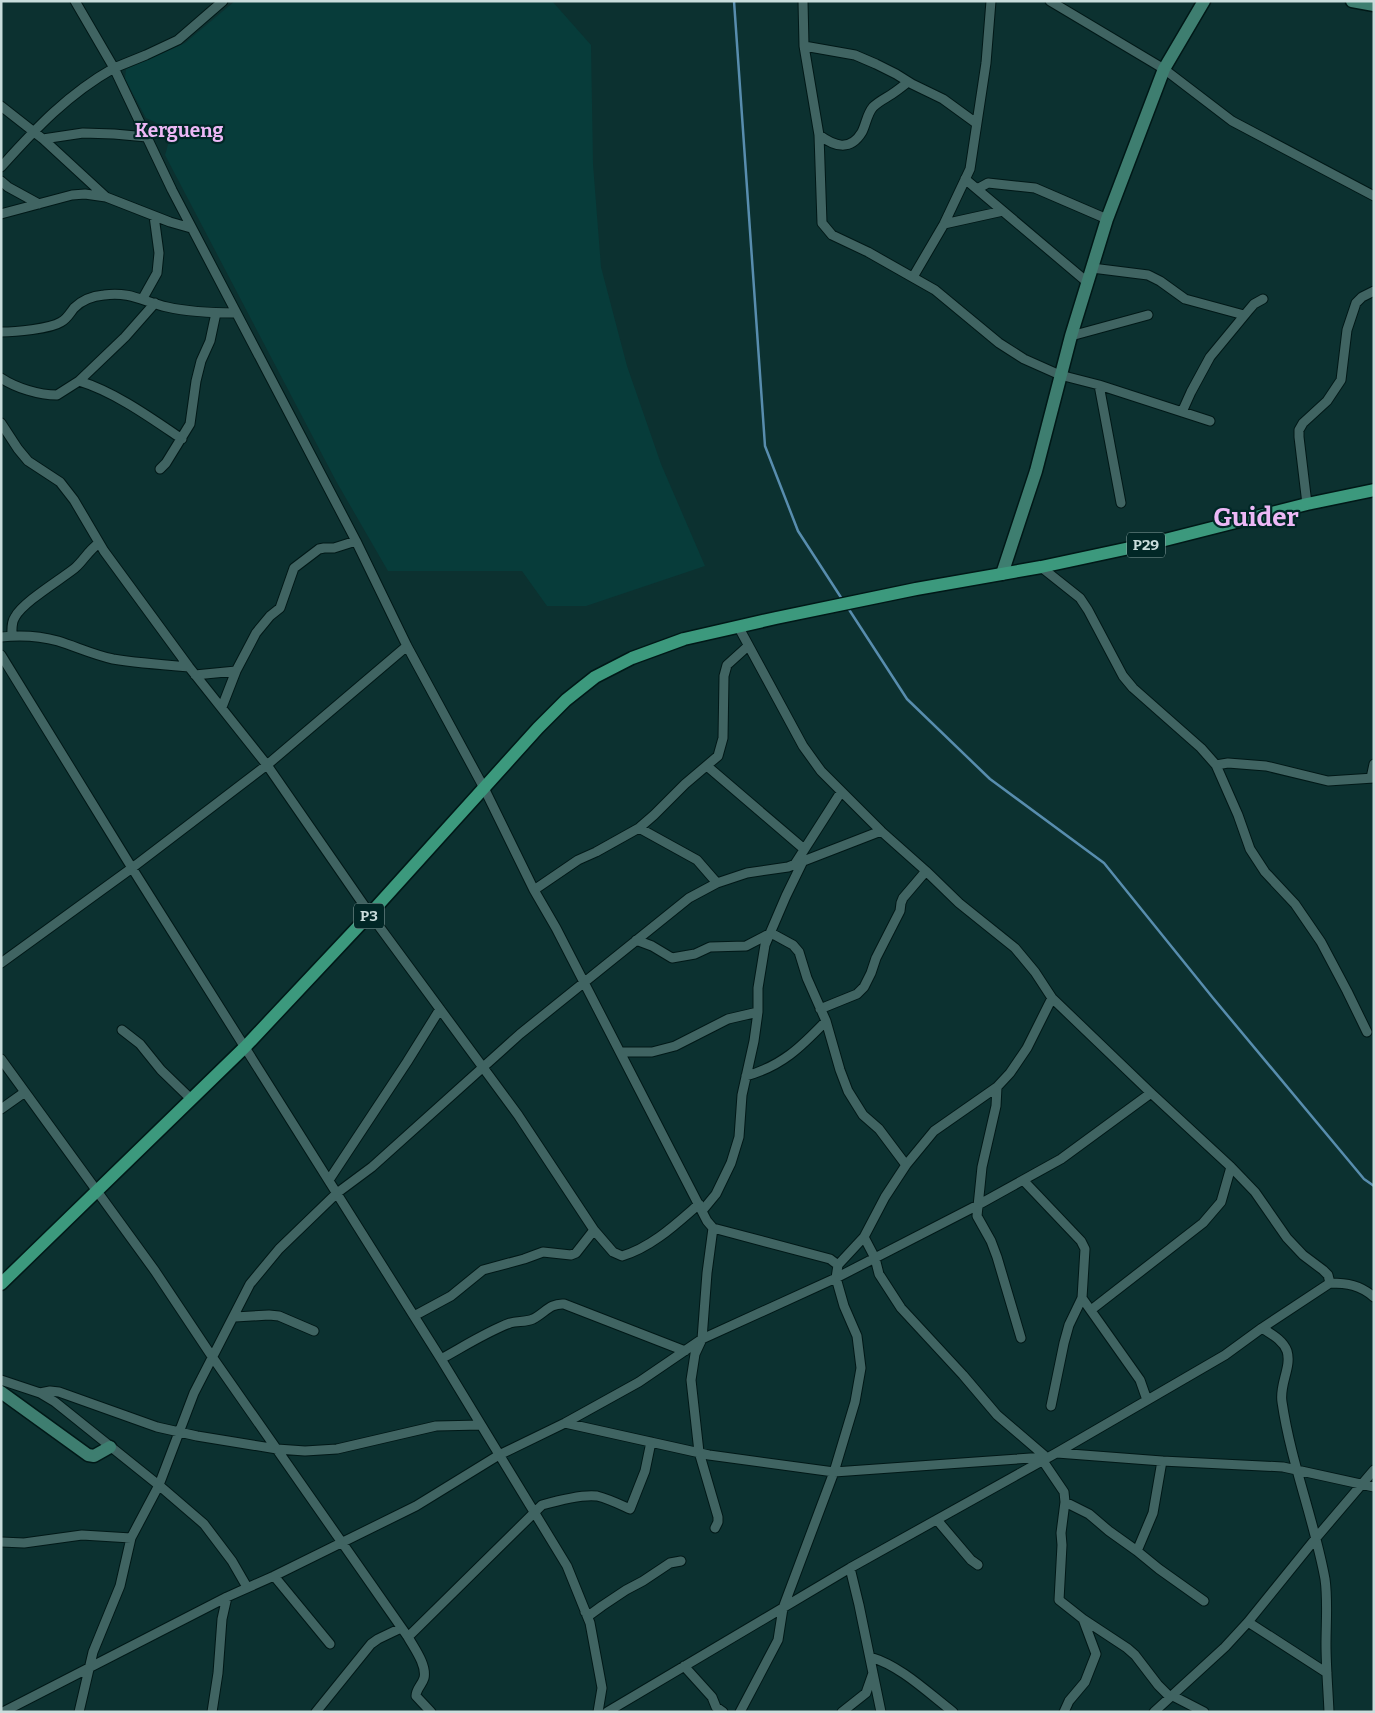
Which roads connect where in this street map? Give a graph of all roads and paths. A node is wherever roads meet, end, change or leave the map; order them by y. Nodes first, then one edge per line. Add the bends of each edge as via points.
1 (75, 1) edge
2 (223, 1) edge
3 (803, 1) edge
4 (991, 1) edge
5 (1050, 1) edge
6 (1204, 1) edge
7 (1352, 1) edge
8 (1374, 5) edge
9 (804, 46) junction
10 (114, 68) junction
11 (1164, 69) junction
12 (908, 82) junction
13 (1, 106) edge
14 (976, 123) junction
15 (33, 131) junction
16 (819, 135) junction
17 (146, 137) junction
18 (43, 139) junction
19 (1, 167) edge
20 (965, 179) junction
21 (1, 181) edge
22 (977, 188) junction
23 (1374, 196) edge
24 (106, 197) junction
25 (39, 204) junction
26 (1003, 211) junction
27 (1, 214) edge
28 (154, 216) junction
29 (1108, 219) junction
30 (944, 224) junction
31 (191, 228) junction
32 (1092, 268) junction
33 (913, 277) junction
34 (1087, 282) junction
35 (1374, 291) edge
36 (143, 298) junction
37 (1263, 299) dead end
38 (155, 303) junction
39 (216, 313) junction
40 (236, 313) junction
41 (1148, 315) dead end
42 (1244, 315) junction
43 (1, 332) edge
44 (1070, 336) junction
45 (1060, 375) junction
46 (1, 378) edge
47 (78, 381) junction
48 (1099, 385) junction
49 (1182, 412) junction
50 (1210, 421) dead end
51 (1, 423) edge
52 (182, 439) junction
53 (160, 469) dead end
54 (1374, 490) edge
55 (1121, 503) dead end
56 (1307, 504) junction
57 (356, 542) junction
58 (100, 543) junction
59 (1041, 567) junction
60 (1002, 574) junction
61 (776, 618) joint
62 (738, 626) junction
63 (12, 636) junction
64 (1, 637) edge
65 (407, 646) junction
66 (748, 646) junction
67 (1, 655) edge
68 (236, 670) junction
69 (192, 671) junction
70 (222, 707) junction
71 (1374, 764) edge
72 (267, 765) junction
73 (1216, 765) junction
74 (707, 766) junction
75 (1372, 778) edge
76 (484, 788) junction
77 (842, 792) junction
78 (639, 828) junction
79 (881, 831) junction
80 (804, 848) junction
81 (799, 863) junction
82 (132, 868) junction
83 (926, 871) junction
84 (717, 883) junction
85 (534, 890) junction
86 (370, 914) junction
87 (771, 933) junction
88 (636, 940) junction
89 (1, 963) edge
90 (584, 982) junction
91 (1052, 998) junction
92 (440, 1009) junction
93 (820, 1009) junction
94 (758, 1012) junction
95 (826, 1021) junction
96 (122, 1030) dead end
97 (1366, 1032) dead end
98 (245, 1047) junction
99 (620, 1052) junction
100 (1, 1059) edge
101 (482, 1066) junction
102 (746, 1076) junction
103 (997, 1087) junction
104 (25, 1092) junction
105 (1151, 1093) junction
106 (191, 1099) junction
107 (1, 1109) edge
108 (906, 1165) junction
109 (1231, 1167) junction
110 (329, 1180) junction
111 (1023, 1180) junction
112 (96, 1191) junction
113 (337, 1193) junction
114 (978, 1205) junction
115 (700, 1207) junction
116 (713, 1228) junction
117 (594, 1230) junction
118 (864, 1237) junction
119 (875, 1258) junction
120 (838, 1265) junction
121 (836, 1278) junction
122 (1330, 1283) junction
123 (1, 1284) edge
124 (1374, 1297) edge
125 (1082, 1298) junction
126 (1091, 1310) junction
127 (235, 1316) junction
128 (414, 1316) junction
129 (1262, 1328) junction
130 (314, 1331) dead end
131 (1022, 1338) dead end
132 (702, 1339) junction
133 (685, 1351) junction
134 (213, 1358) junction
135 (441, 1360) junction
136 (1, 1380) edge
137 (1, 1392) edge
138 (40, 1393) junction
139 (1147, 1400) junction
140 (1051, 1406) dead end
141 (565, 1423) junction
142 (481, 1425) junction
143 (179, 1432) junction
144 (651, 1442) junction
145 (110, 1447) junction
146 (277, 1449) junction
147 (699, 1452) junction
148 (1058, 1452) junction
149 (499, 1455) junction
150 (1044, 1459) junction
151 (1162, 1461) junction
152 (1296, 1470) junction
153 (1374, 1470) edge
154 (834, 1472) junction
155 (159, 1485) junction
156 (1362, 1485) junction
157 (1374, 1486) edge
158 (1065, 1502) junction
159 (533, 1513) junction
160 (937, 1520) junction
161 (715, 1528) dead end
162 (131, 1538) junction
163 (1316, 1538) junction
164 (1, 1542) edge
165 (342, 1542) junction
166 (1137, 1551) junction
167 (681, 1561) dead end
168 (978, 1565) dead end
169 (850, 1568) junction
170 (274, 1576) junction
171 (247, 1587) junction
172 (227, 1597) junction
173 (1204, 1601) dead end
174 (783, 1608) junction
175 (585, 1612) junction
176 (1083, 1619) junction
177 (1248, 1622) junction
178 (401, 1628) junction
179 (408, 1638) junction
180 (330, 1644) dead end
181 (870, 1657) junction
182 (684, 1666) junction
183 (89, 1668) junction
184 (874, 1672) junction
185 (1327, 1673) junction
186 (1170, 1697) junction
187 (3, 1712) edge
188 (79, 1712) edge
189 (212, 1712) edge
190 (316, 1712) edge
191 (431, 1712) edge
192 (598, 1712) edge
193 (607, 1712) edge
194 (723, 1712) edge
195 (740, 1712) edge
196 (842, 1712) edge
197 (881, 1712) edge
198 (953, 1712) edge
199 (1064, 1712) edge
200 (1154, 1712) edge
201 (1204, 1712) edge
202 (1329, 1712) edge

1 - 10 street
2 - 10 street via 178,40
3 - 9 street
4 - 14 street via 986,63
5 - 11 street
6 - 11 street
7 - 8 street
9 - 12 street via 855,55
9 - 16 street
10 - 15 street via 80,89
10 - 17 street
11 - 23 street via 1232,121
11 - 29 street
12 - 14 street via 943,99
12 - 16 street via 879,101 861,132 850,143 830,143
13 - 15 street
14 - 20 street via 970,169
15 - 18 street
15 - 19 street
16 - 33 street via 822,223 826,230
17 - 18 street via 83,134
17 - 31 street
18 - 24 street
20 - 22 street
20 - 30 street
21 - 25 street
22 - 26 street
22 - 29 street via 988,183 1035,188
24 - 25 street via 72,195
24 - 28 street
25 - 27 street
26 - 30 street
26 - 34 street
28 - 31 street
28 - 36 street via 159,253 157,273
29 - 32 street
30 - 33 street
31 - 40 street
32 - 34 street
32 - 42 street via 1148,275 1185,299
33 - 45 street via 935,290 999,343 1024,359
34 - 44 street
35 - 56 street via 1356,303 1346,330 1341,380 1300,430
36 - 38 street
36 - 43 street via 126,294 90,297 56,325
37 - 42 street
38 - 39 street
38 - 47 street
39 - 40 street
39 - 52 street via 196,381 190,424
40 - 57 street
41 - 44 street
42 - 49 street via 1202,369
44 - 45 street
45 - 48 street
45 - 60 street via 1036,470
46 - 47 street via 50,395 57,395
47 - 52 street via 93,385
48 - 49 street
48 - 55 street
49 - 50 street
51 - 58 street via 28,461 60,482
52 - 53 street
54 - 56 main road, P29
56 - 59 main road, P29
57 - 65 street
57 - 68 street via 319,549 294,568 280,608 256,633
58 - 63 street via 76,567 15,616
58 - 69 street
59 - 60 main road, P29
59 - 73 street via 1080,598 1132,688 1202,748
60 - 61 main road, P29
61 - 62 main road, P3
62 - 66 street
62 - 76 main road, P3 via 684,639 632,658 595,677 566,700
63 - 64 street
63 - 69 street via 42,637 113,659
65 - 72 street
65 - 76 street
66 - 74 street via 727,665 723,738 718,756
66 - 77 street via 803,746
67 - 82 street
68 - 69 street
68 - 70 street
69 - 70 street
70 - 72 street
71 - 75 street
72 - 82 street
72 - 86 street
73 - 75 street via 1266,766 1328,781
73 - 97 street via 1250,848 1321,942
74 - 78 street
74 - 80 street
76 - 85 street
76 - 86 main road, P3
77 - 79 street
77 - 80 street
78 - 84 street via 697,860
78 - 85 street via 571,863
79 - 81 street
79 - 83 street
80 - 81 street
81 - 84 street via 747,873
81 - 87 street
82 - 89 street
82 - 98 street
83 - 91 street via 959,903 1015,948
83 - 93 street via 903,898 864,987 857,994
84 - 88 street via 688,898
85 - 90 street
86 - 92 street
86 - 98 main road, P3
87 - 88 street via 746,946 710,947 695,954 672,958
87 - 93 street via 796,947
87 - 94 street via 760,969
88 - 90 street
90 - 99 street
90 - 101 street
91 - 103 street via 1027,1048
91 - 105 street
92 - 101 street
92 - 110 street
93 - 95 street
94 - 99 street via 728,1018 675,1046 652,1052
94 - 102 street
95 - 102 street via 799,1049 760,1072
95 - 108 street via 848,1091 863,1115 880,1129
96 - 106 street via 140,1044 160,1070
98 - 106 main road, P3
98 - 110 street
99 - 115 street
100 - 104 street
101 - 113 street via 372,1167
101 - 117 street
102 - 115 street via 739,1137 731,1162 716,1194
103 - 108 street via 934,1131
103 - 114 street
104 - 107 street
104 - 112 street
105 - 109 street
105 - 111 street via 1061,1159
106 - 112 main road, P3
108 - 118 street via 885,1196
109 - 122 street via 1255,1192 1287,1238 1328,1275
109 - 126 street via 1221,1202 1203,1223
110 - 113 street
111 - 114 street
111 - 125 street via 1085,1248
112 - 123 main road, P3
112 - 134 street
113 - 127 street via 279,1249 250,1284
113 - 128 street
114 - 119 street
114 - 131 street via 977,1216 997,1257
115 - 116 street
115 - 117 street via 633,1253 622,1256 613,1252
116 - 120 street via 830,1260
116 - 132 street
117 - 128 street via 576,1253 543,1252 483,1270 451,1296
118 - 119 street
118 - 120 street
119 - 121 street
119 - 150 street via 879,1274 901,1308 997,1415
120 - 121 street
121 - 132 street
121 - 154 street via 857,1336 861,1368 855,1402
122 - 124 street via 1354,1285
122 - 129 street
125 - 126 street
125 - 140 street via 1069,1325
126 - 139 street via 1140,1380
127 - 130 street via 280,1316
127 - 134 street
128 - 135 street
129 - 139 street via 1225,1355
129 - 152 street via 1284,1346 1288,1354 1280,1390
132 - 133 street
132 - 147 street via 695,1354 690,1380
133 - 135 street via 558,1304 534,1319 503,1327
133 - 141 street
134 - 143 street via 194,1393
134 - 146 street
135 - 142 street
136 - 138 street
137 - 145 street via 88,1455 94,1456
138 - 143 street via 60,1392
138 - 145 street via 78,1419
139 - 148 street
141 - 144 street
141 - 149 street
142 - 146 street via 436,1426 337,1449
142 - 149 street
143 - 146 street
143 - 155 street
144 - 147 street
144 - 159 street via 645,1472 630,1509 595,1496 555,1501 542,1505
145 - 155 street
146 - 165 street
147 - 154 street
147 - 161 street via 718,1517
148 - 150 street
148 - 151 street
149 - 159 street
149 - 165 street via 416,1506
150 - 154 street
150 - 158 street via 1064,1492
150 - 160 street
151 - 152 street
151 - 166 street via 1153,1513
152 - 156 street
152 - 163 street
153 - 156 street
154 - 174 street
155 - 162 street
155 - 171 street via 204,1524
156 - 157 street
156 - 163 street
158 - 166 street via 1089,1514
158 - 176 street via 1059,1600
159 - 175 street via 567,1566
159 - 179 street
160 - 168 street
160 - 169 street
162 - 164 street via 82,1535 24,1543
162 - 183 street via 120,1586
163 - 177 street
163 - 185 street via 1325,1581
165 - 170 street
165 - 178 street
166 - 173 street
167 - 175 street via 670,1563 591,1614
169 - 174 street
169 - 181 street
170 - 171 street
170 - 180 street
171 - 172 street
172 - 183 street
172 - 189 street
174 - 182 street
174 - 195 street via 778,1640
175 - 192 street via 602,1688
176 - 186 street via 1135,1655
176 - 199 street via 1096,1654 1085,1682
177 - 185 street
177 - 186 street
178 - 179 street
178 - 190 street via 371,1644
179 - 191 street via 424,1670 416,1696
181 - 184 street
181 - 198 street via 894,1667
182 - 193 street
182 - 194 street
183 - 187 street
183 - 188 street
184 - 196 street via 866,1693
184 - 197 street
185 - 202 street
186 - 200 street
186 - 201 street

